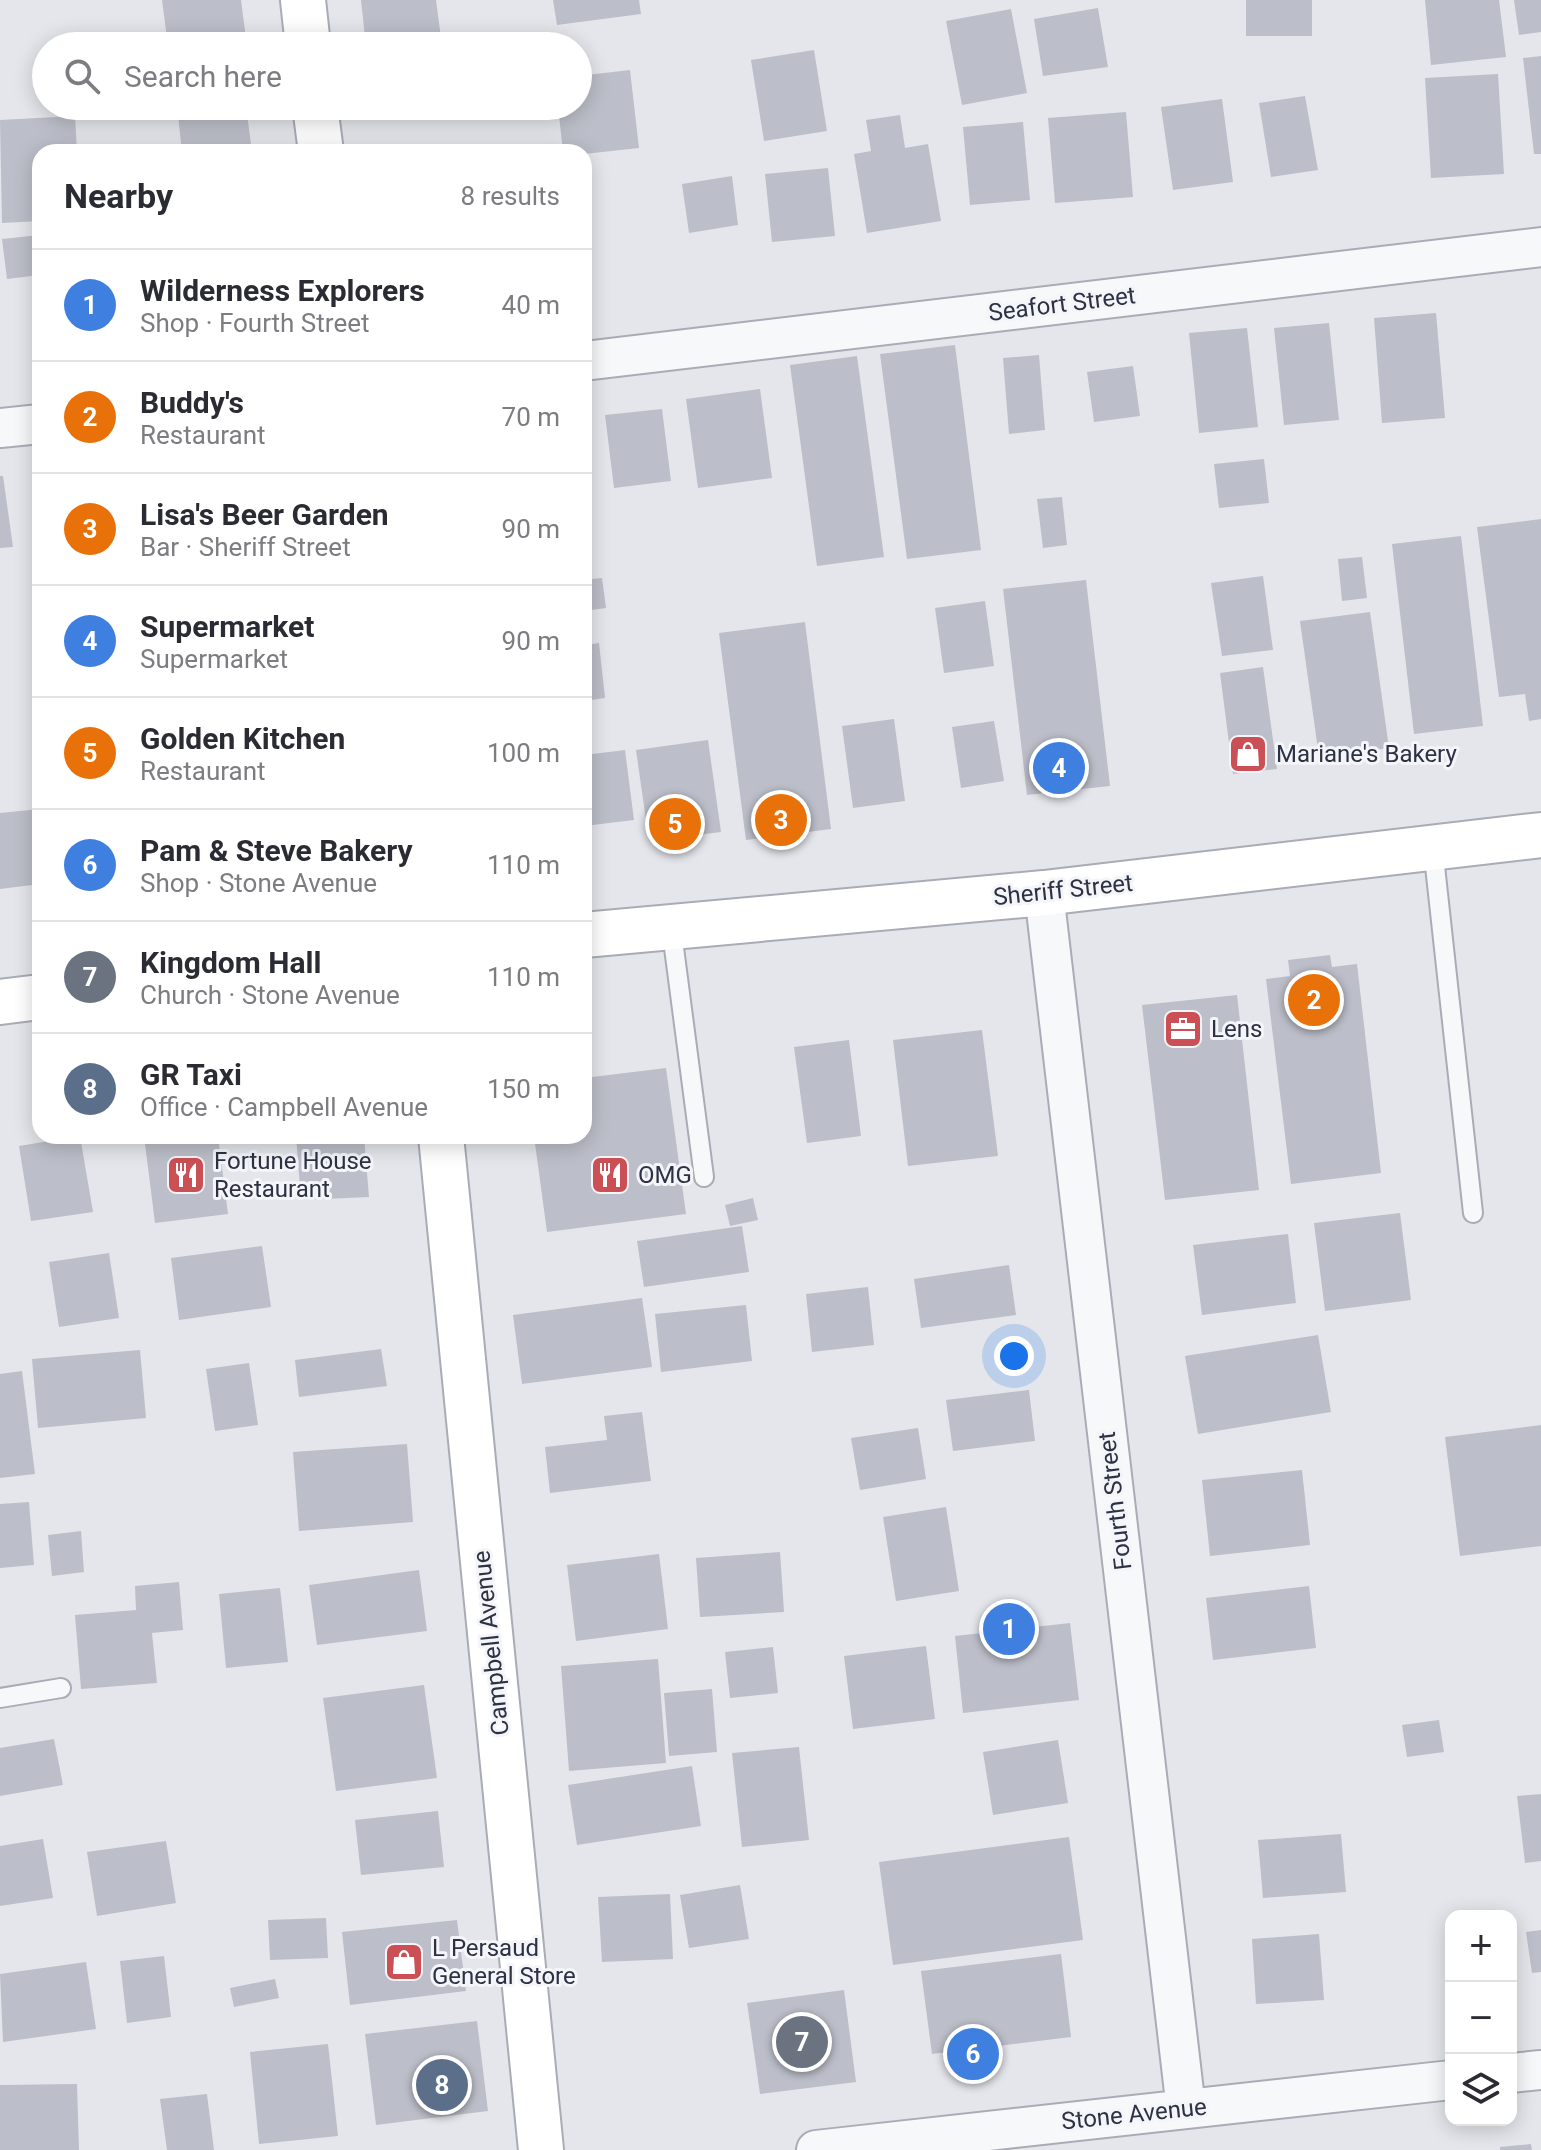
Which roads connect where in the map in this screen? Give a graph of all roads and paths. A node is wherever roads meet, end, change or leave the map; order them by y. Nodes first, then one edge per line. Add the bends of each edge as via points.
1 (303, 0) edge
2 (306, 32) edge
3 (317, 120) edge
4 (320, 144) edge
5 (1541, 247) edge
6 (592, 360) edge
7 (32, 425) edge
8 (0, 428) edge
9 (1541, 835) edge
10 (1433, 848) junction
11 (1044, 893) junction
12 (671, 925) junction
13 (592, 934) edge
14 (32, 998) edge
15 (0, 1002) edge
16 (442, 1144) edge
17 (704, 1177) dead end
18 (1473, 1213) dead end
19 (61, 1688) dead end
20 (0, 1698) edge
21 (1541, 2070) edge
22 (1517, 2072) edge
23 (1445, 2081) edge
24 (1186, 2109) junction
25 (541, 2150) edge
26 (816, 2150) edge

1 - 2 street
3 - 4 street
5 - 6 street, Seafort Street
7 - 8 street
9 - 10 street, Sheriff Street
10 - 11 street, Sheriff Street
10 - 18 lane
11 - 12 street, Sheriff Street
11 - 24 street, Fourth Street
12 - 13 street, Sheriff Street
12 - 17 lane
14 - 15 street
16 - 25 street, Campbell Avenue
19 - 20 lane
21 - 22 street
23 - 24 street, Stone Avenue
24 - 26 street, Stone Avenue

